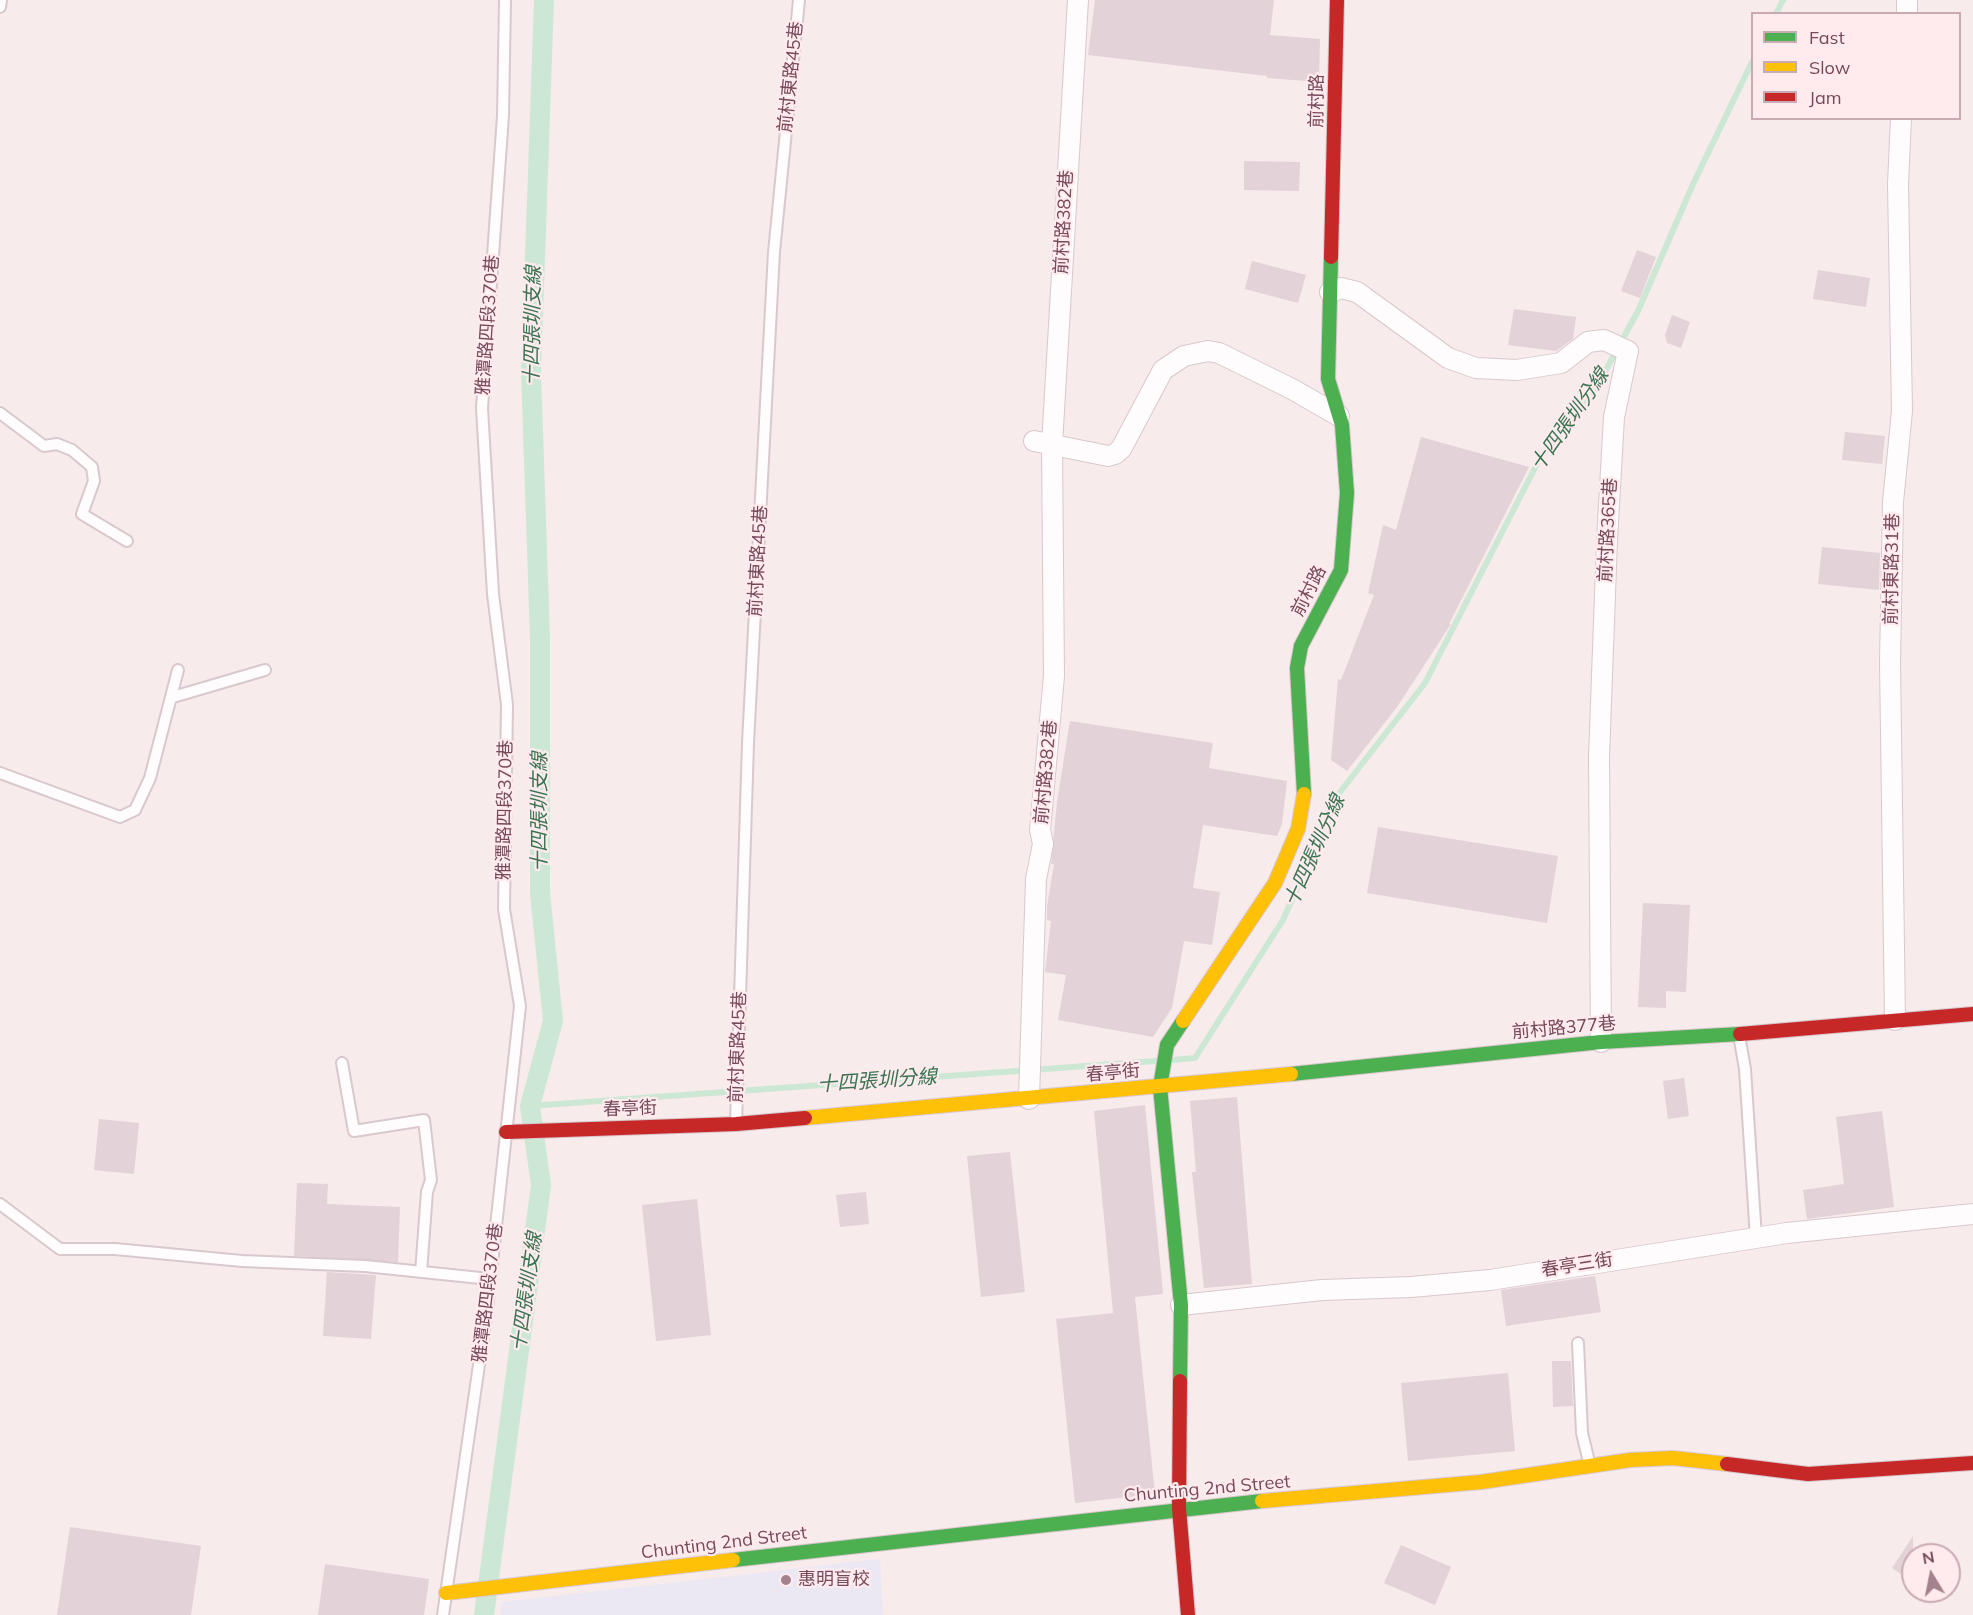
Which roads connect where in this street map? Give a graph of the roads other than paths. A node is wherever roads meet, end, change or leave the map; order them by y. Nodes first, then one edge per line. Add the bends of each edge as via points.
1 (1, 0) edge
2 (506, 0) edge
3 (799, 0) edge
4 (1078, 0) edge
5 (1337, 0) edge
6 (0, 8) edge
7 (1901, 120) edge
8 (1330, 292) junction
9 (0, 413) edge
10 (1339, 416) junction
11 (1043, 443) junction
12 (127, 541) dead end
13 (178, 670) dead end
14 (265, 670) dead end
15 (173, 697) junction
16 (0, 773) edge
17 (1973, 1014) edge
18 (1895, 1020) junction
19 (1739, 1034) junction
20 (1600, 1042) junction
21 (342, 1063) dead end
22 (1160, 1087) junction
23 (1029, 1098) junction
24 (736, 1124) junction
25 (506, 1132) junction
26 (0, 1204) edge
27 (1973, 1214) edge
28 (1756, 1238) junction
29 (421, 1272) junction
30 (490, 1279) junction
31 (1181, 1305) junction
32 (1578, 1343) dead end
33 (1973, 1463) edge
34 (1590, 1466) junction
35 (1179, 1508) junction
36 (446, 1593) junction
37 (443, 1615) edge
38 (1188, 1615) edge

1 - 6 lane
2 - 25 lane, 雅潭路四段370巷 via 503,116 482,408 492,594 507,705 504,909 520,1006
3 - 24 lane, 前村東路45巷 via 774,252 748,743
4 - 11 street, 前村路382巷
5 - 8 street, 前村路
7 - 18 street, 前村東路31巷 via 1898,184 1902,411 1893,502 1890,662
8 - 10 street, 前村路 via 1328,379
8 - 20 street, 前村路365巷 via 1341,288 1357,292 1448,358 1476,368 1517,370 1561,363 1588,342 1604,340 1628,351 1614,417 1607,540 1599,757
9 - 12 lane via 44,446 57,444 72,450 92,467 94,482 82,514
10 - 11 street via 1219,352 1208,351 1184,356 1163,370 1115,454 1108,456
10 - 22 street, 前村路 via 1347,493 1341,570 1301,646 1297,668 1304,792 1298,829 1275,883 1167,1045
11 - 23 street, 前村路382巷 via 1054,676 1040,830 1043,844 1036,879
13 - 15 lane
14 - 15 lane
15 - 16 lane via 150,778 135,810 120,816
17 - 18 street, 前村路377巷
18 - 19 street, 前村路377巷
19 - 20 street, 前村路377巷
19 - 28 lane via 1745,1069
20 - 22 street, 前村路377巷
21 - 29 lane via 354,1131 424,1120 431,1180
22 - 23 street, 春亭街
22 - 31 street, 春亭街
23 - 24 street, 春亭街
24 - 25 street, 春亭街
25 - 30 lane, 雅潭路四段370巷
26 - 29 lane via 60,1249 115,1249
27 - 28 street, 春亭三街
28 - 31 street, 春亭三街 via 1490,1280 1322,1290
29 - 30 lane
30 - 36 lane, 雅潭路四段370巷
31 - 35 street, 春亭街
32 - 34 lane via 1582,1433
33 - 34 street, Chunting 2nd Street via 1808,1474 1672,1458
34 - 35 street, Chunting 2nd Street via 1481,1482
35 - 36 street, Chunting 2nd Street
35 - 38 street, 春亭街
36 - 37 lane, 雅潭路四段370巷

